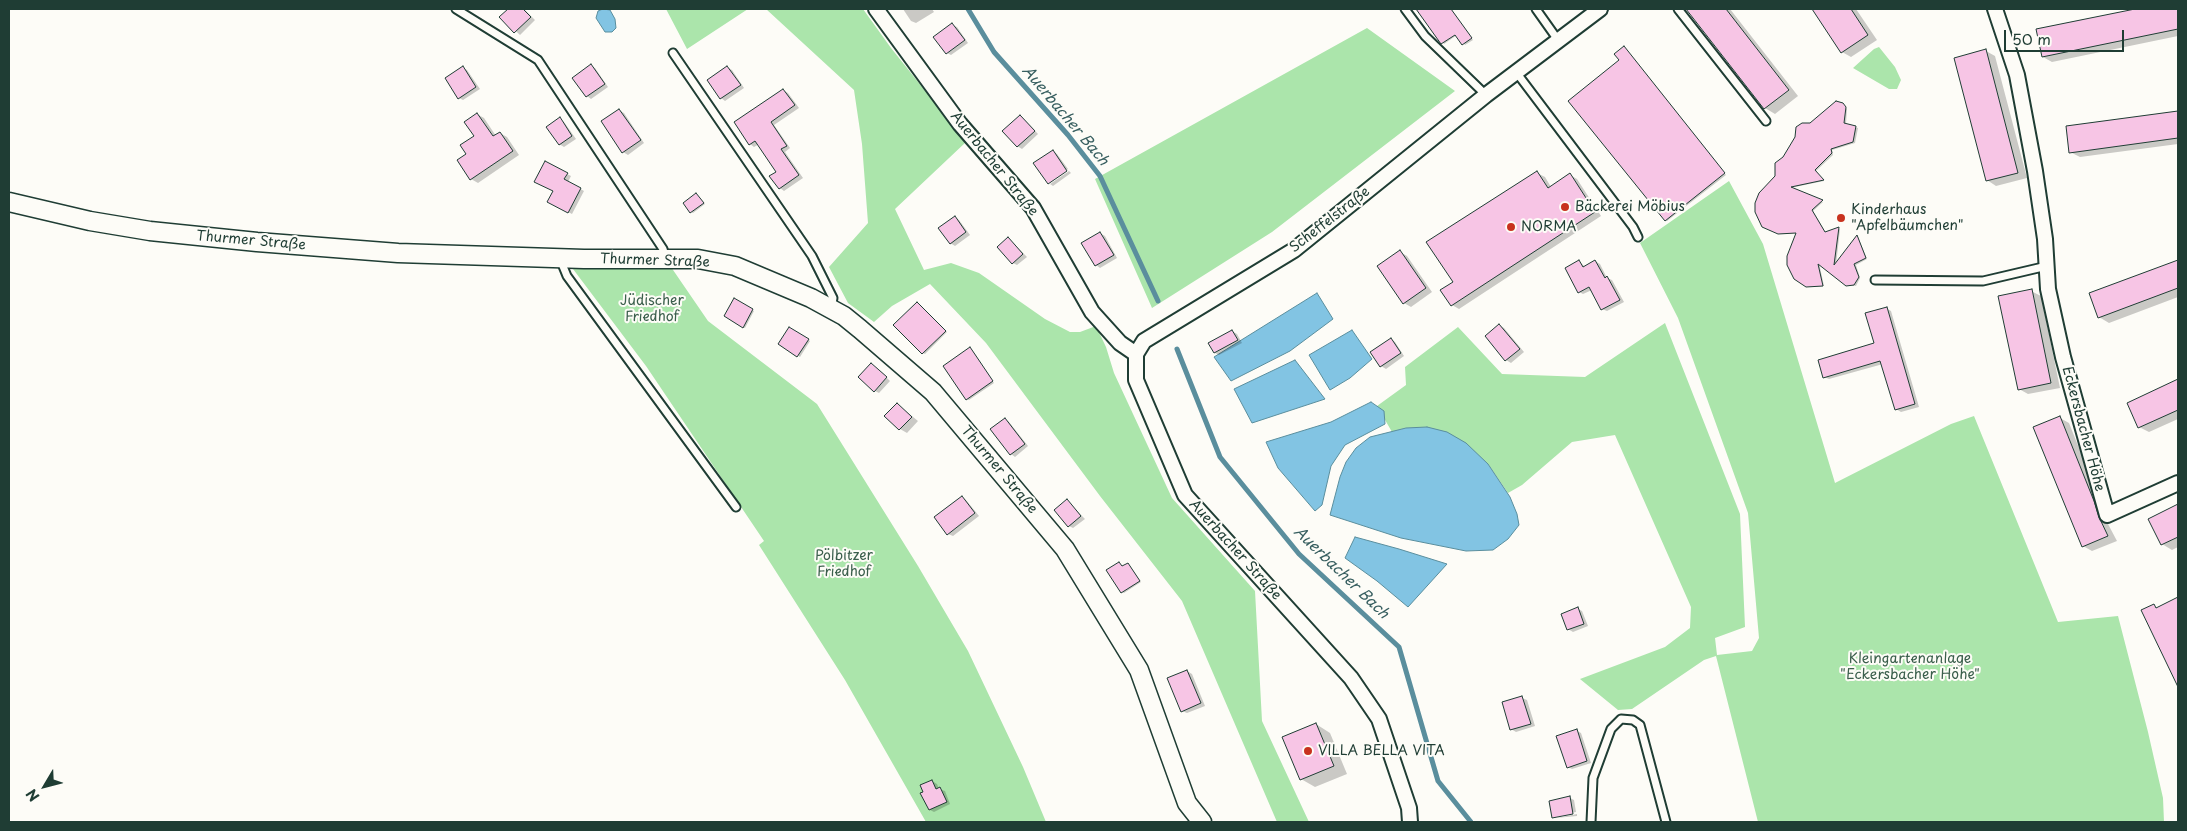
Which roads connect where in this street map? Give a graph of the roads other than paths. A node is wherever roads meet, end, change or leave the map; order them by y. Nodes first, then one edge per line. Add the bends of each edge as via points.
1 (456, 9) edge
2 (876, 9) edge
3 (1406, 9) edge
4 (1536, 9) edge
5 (1600, 9) edge
6 (1678, 9) edge
7 (1995, 9) edge
8 (1558, 40) junction
9 (673, 53) dead end
10 (1516, 72) junction
11 (1486, 95) junction
12 (1766, 121) dead end
13 (9, 202) edge
14 (1638, 237) dead end
15 (560, 258) junction
16 (666, 259) junction
17 (2047, 266) junction
18 (1875, 280) dead end
19 (831, 309) junction
20 (1136, 354) junction
21 (2178, 483) edge
22 (736, 507) dead end
23 (1202, 822) edge
24 (1410, 822) edge
25 (1591, 822) edge
26 (1666, 822) edge

1 - 16 lane via 538,60 658,241
2 - 20 street, Auerbacher Straße via 960,124 1033,208 1092,312 1120,343
3 - 11 lane via 1425,36
4 - 8 lane
5 - 8 street, Scheffelstraße
6 - 12 lane
7 - 17 street, Eckersbacher Höhe via 2017,75 2035,170
8 - 10 street, Scheffelstraße
9 - 19 lane via 812,256 833,298
10 - 11 street, Scheffelstraße
10 - 14 lane
11 - 20 street, Scheffelstraße via 1294,250 1144,341
13 - 15 street, Thurmer Straße via 90,221 180,236 398,253
15 - 16 street, Thurmer Straße
15 - 22 lane via 567,276
16 - 19 street, Thurmer Straße via 698,259 735,266
17 - 18 lane via 1983,281
17 - 21 street, Eckersbacher Höhe via 2048,289 2063,356 2107,515
19 - 23 street, Thurmer Straße via 870,336 933,392 1065,549 1139,670 1187,803
20 - 24 street, Auerbacher Straße via 1136,380 1185,495 1351,678 1379,719 1409,808
25 - 26 lane via 1594,778 1611,729 1621,719 1633,720 1640,725

